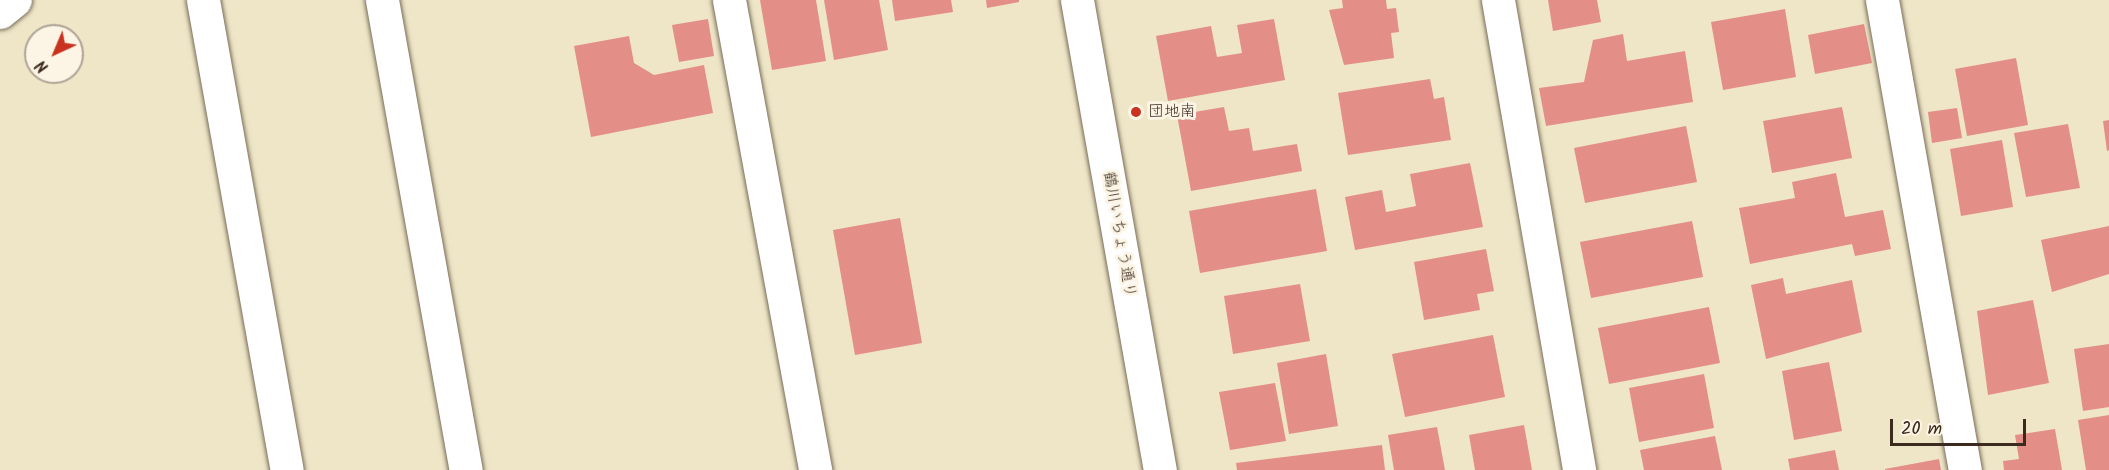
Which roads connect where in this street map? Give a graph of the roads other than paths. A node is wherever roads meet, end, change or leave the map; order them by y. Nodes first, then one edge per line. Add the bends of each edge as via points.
1 (15, 0) edge
2 (203, 0) edge
3 (382, 0) edge
4 (729, 0) edge
5 (1077, 0) edge
6 (1498, 0) edge
7 (1882, 0) edge
8 (0, 12) edge
9 (286, 470) edge
10 (466, 470) edge
11 (814, 470) edge
12 (1161, 470) edge
13 (1580, 470) edge
14 (1965, 470) edge

1 - 8 street
2 - 9 street
3 - 10 street
4 - 11 street
5 - 12 street, 鶴川いちょう通り
6 - 13 street
7 - 14 street

